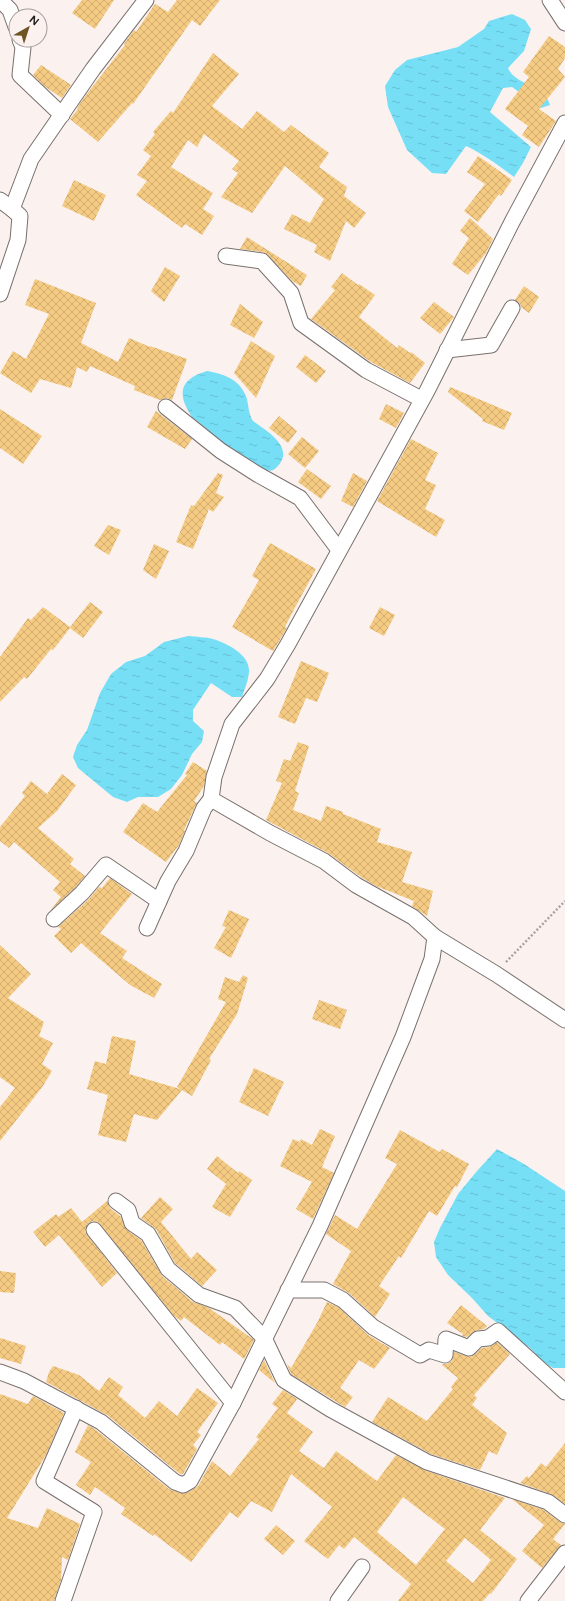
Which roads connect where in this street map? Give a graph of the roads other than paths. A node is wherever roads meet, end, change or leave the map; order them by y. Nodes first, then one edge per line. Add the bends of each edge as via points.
1 (0, 0) edge
2 (146, 0) edge
3 (550, 0) edge
4 (8, 8) edge
5 (565, 23) edge
6 (23, 48) edge
7 (62, 115) junction
8 (565, 123) edge
9 (6, 204) edge
10 (226, 256) dead end
11 (0, 294) edge
12 (512, 308) dead end
13 (446, 350) junction
14 (421, 399) junction
15 (166, 408) dead end
16 (339, 550) junction
17 (211, 799) junction
18 (159, 901) junction
19 (54, 919) dead end
20 (147, 928) dead end
21 (435, 937) junction
22 (565, 1020) edge
23 (116, 1201) dead end
24 (94, 1230) dead end
25 (288, 1290) junction
26 (264, 1338) junction
27 (0, 1372) edge
28 (565, 1392) edge
29 (233, 1402) junction
30 (76, 1408) junction
31 (565, 1515) edge
32 (565, 1553) edge
33 (362, 1566) dead end
34 (63, 1601) edge
35 (338, 1601) edge
36 (528, 1601) edge

1 - 4 street
2 - 7 street via 93,69
3 - 5 street
6 - 7 street via 20,75
7 - 9 street via 31,159
8 - 13 street
9 - 11 street via 20,216 18,240
10 - 14 street via 262,261 292,293 301,323 366,370
12 - 13 street via 491,345
13 - 14 street
14 - 16 street
15 - 16 street via 221,451 300,498
16 - 17 street via 267,680 232,724 214,778
17 - 18 street via 204,808 186,851
17 - 21 street via 324,861 356,885 413,917
18 - 19 street via 106,865 82,893
18 - 20 street
21 - 22 street
21 - 25 street via 432,959 403,1037 320,1226
23 - 26 street via 128,1210 132,1223 148,1234 168,1269 199,1295 235,1308
24 - 29 street
25 - 26 street
25 - 28 street via 324,1290 342,1300 373,1327 420,1355 429,1350 445,1355 446,1339 469,1348 478,1339 488,1338 498,1331
26 - 29 street
26 - 31 street via 284,1380 330,1409 427,1462 548,1502
27 - 30 street via 24,1381
29 - 30 street via 190,1481 183,1485 175,1482 101,1422
30 - 34 street via 44,1481 94,1512
32 - 36 street
33 - 35 street

